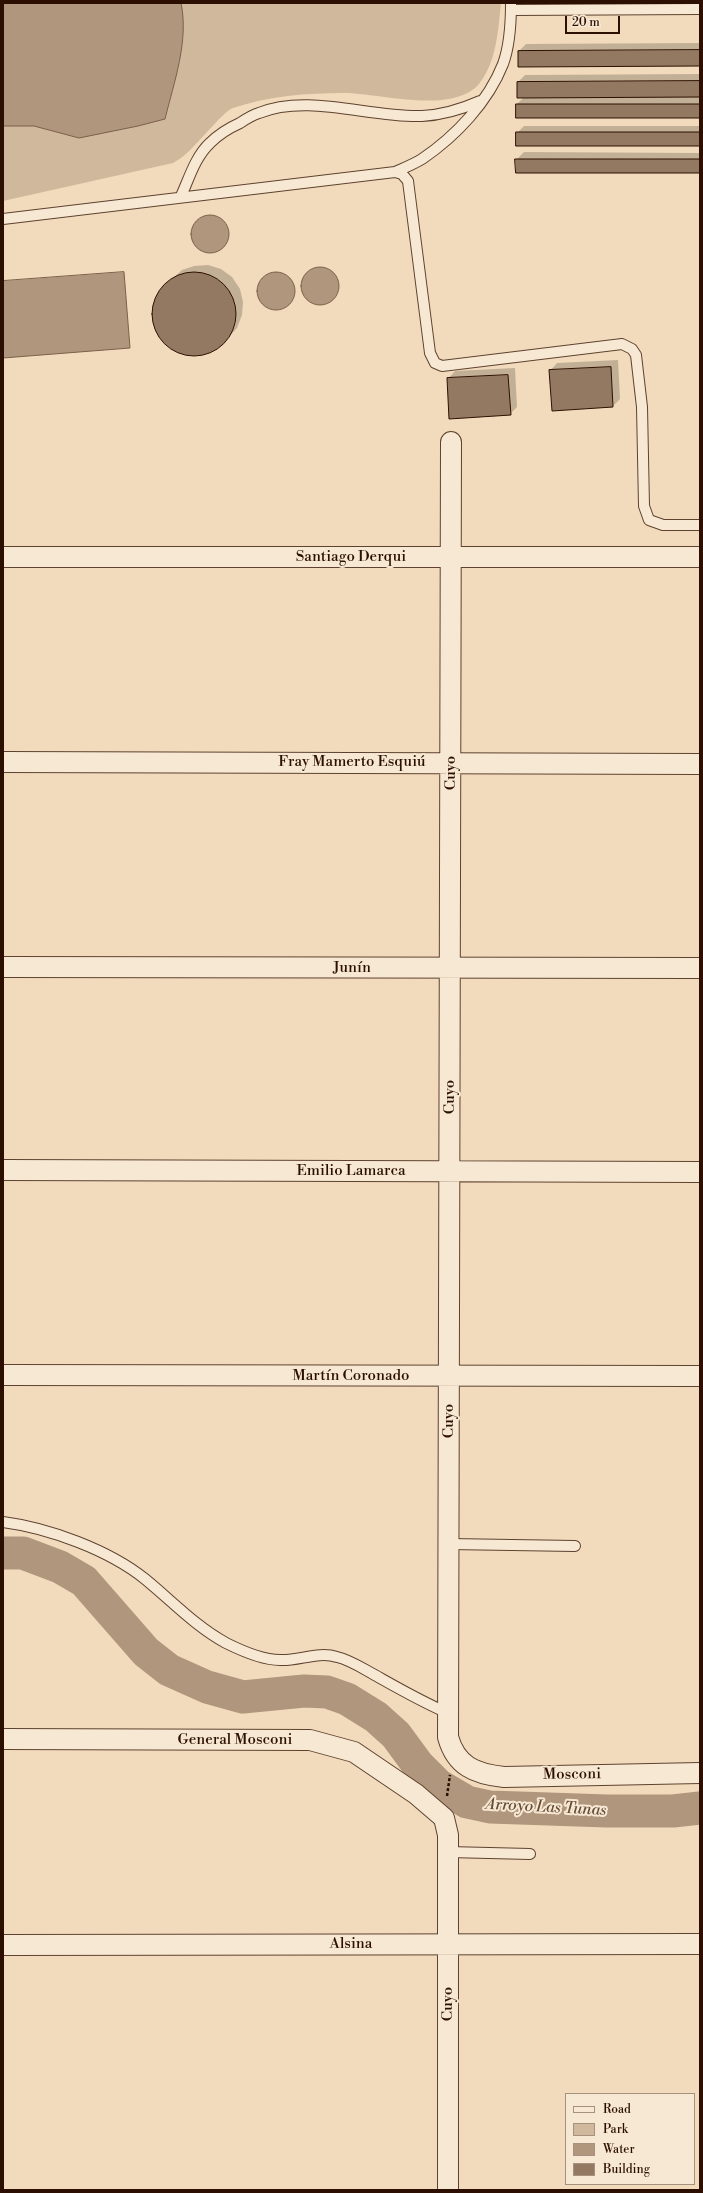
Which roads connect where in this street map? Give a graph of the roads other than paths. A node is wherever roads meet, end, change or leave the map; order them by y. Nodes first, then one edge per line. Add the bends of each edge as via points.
1 (511, 6) edge
2 (700, 9) edge
3 (485, 99) junction
4 (395, 172) junction
5 (181, 196) junction
6 (3, 218) edge
7 (451, 442) dead end
8 (700, 525) edge
9 (3, 557) edge
10 (451, 557) junction
11 (700, 557) edge
12 (3, 762) edge
13 (451, 762) junction
14 (700, 764) edge
15 (3, 967) edge
16 (450, 968) junction
17 (700, 968) edge
18 (3, 1170) edge
19 (450, 1171) junction
20 (700, 1172) edge
21 (3, 1375) edge
22 (449, 1376) junction
23 (700, 1376) edge
24 (3, 1522) edge
25 (449, 1544) junction
26 (574, 1546) dead end
27 (448, 1713) junction
28 (3, 1739) edge
29 (452, 1752) joint
30 (700, 1773) edge
31 (444, 1818) joint
32 (448, 1852) junction
33 (530, 1854) dead end
34 (448, 1944) junction
35 (700, 1944) edge
36 (3, 1945) edge
37 (448, 2190) edge

1 - 2 lane
1 - 3 lane via 511,23 503,63
3 - 4 lane via 450,138 422,160
3 - 5 lane via 461,109 422,116 324,106 287,106 259,112 228,129 209,144 194,166
4 - 5 lane
4 - 8 lane via 402,174 408,181 430,352 435,363 442,366 622,344 632,349 636,355 642,407 644,506 649,520 663,525
5 - 6 lane
7 - 10 street, Cuyo
9 - 10 street, Santiago Derqui
10 - 11 street, Santiago Derqui
10 - 13 street, Cuyo
12 - 13 street, Fray Mamerto Esquiú
13 - 14 street, Fray Mamerto Esquiú
13 - 16 street, Cuyo
15 - 16 street, Junín
16 - 17 street, Junín
16 - 19 street, Cuyo
18 - 19 street, Emilio Lamarca
19 - 20 street, Emilio Lamarca
19 - 22 street, Cuyo
21 - 22 street, Martín Coronado
22 - 23 street, Martín Coronado
22 - 25 street, Cuyo
24 - 27 lane via 37,1528 118,1562 144,1578 189,1619 225,1642 247,1652 281,1660 321,1655 337,1657
25 - 26 lane
25 - 27 street, Cuyo
27 - 29 street, Cuyo via 448,1737
28 - 31 street, General Mosconi via 310,1740 354,1752 416,1794
29 - 30 street, Mosconi via 465,1765 485,1775 504,1777
31 - 32 street, Cuyo
32 - 33 lane
32 - 34 street, Cuyo
34 - 35 street, Alsina
34 - 36 street, Alsina
34 - 37 street, Cuyo

